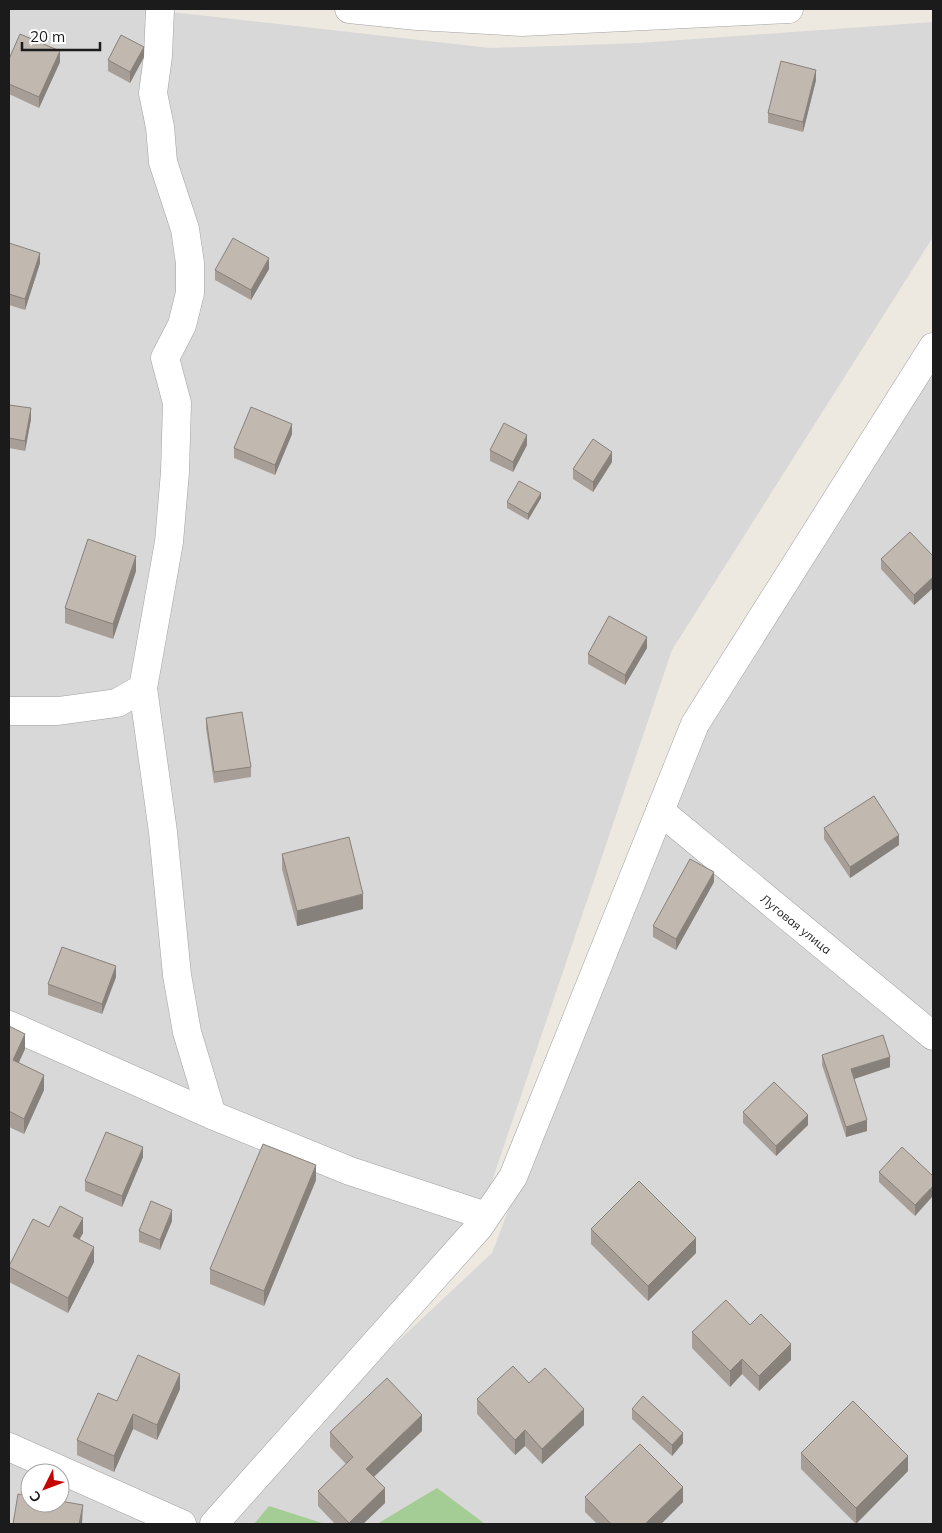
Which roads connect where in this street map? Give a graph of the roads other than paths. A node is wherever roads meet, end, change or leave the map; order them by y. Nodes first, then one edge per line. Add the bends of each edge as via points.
1 (160, 9) edge
2 (349, 9) edge
3 (789, 9) edge
4 (650, 12) edge
5 (933, 347) edge
6 (143, 688) junction
7 (9, 711) edge
8 (660, 811) junction
9 (9, 1025) edge
10 (933, 1036) edge
11 (212, 1115) junction
12 (486, 1216) junction
13 (9, 1447) edge
14 (182, 1524) edge
15 (214, 1524) edge

1 - 6 street via 153,93 163,162 185,229 190,293 182,325 165,358 177,403 175,472 169,542
2 - 4 street via 522,22
3 - 4 street
5 - 8 street via 695,724
6 - 7 street via 117,702 58,711
6 - 11 street via 163,832 177,975 187,1032
8 - 10 street, Луговая улица
8 - 12 street via 513,1177
9 - 11 street
11 - 12 street via 350,1171
12 - 15 street via 479,1228
13 - 14 street

